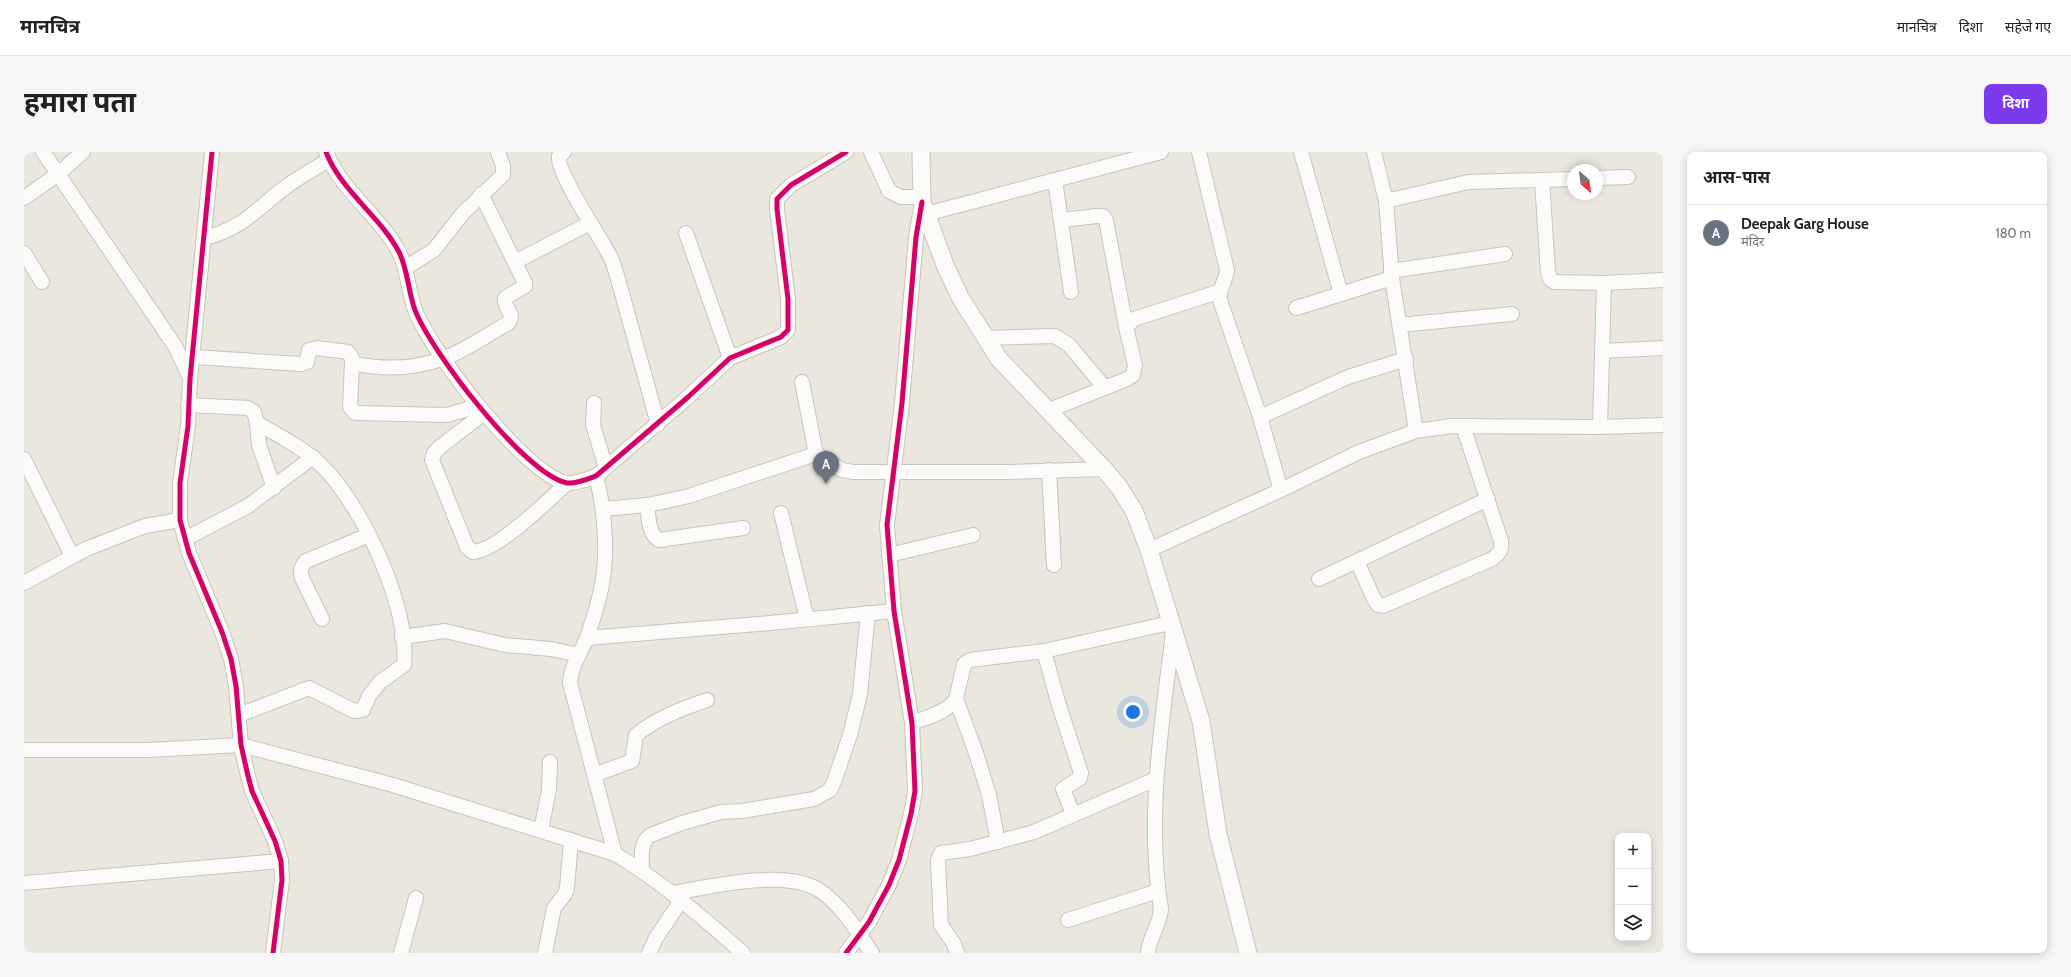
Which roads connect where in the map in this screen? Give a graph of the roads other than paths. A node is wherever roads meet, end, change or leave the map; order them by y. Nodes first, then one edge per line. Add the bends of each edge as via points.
1 (43, 152) edge
2 (83, 152) edge
3 (212, 152) edge
4 (498, 152) edge
5 (564, 152) edge
6 (846, 152) edge
7 (871, 152) edge
8 (921, 152) edge
9 (1161, 152) edge
10 (1199, 152) edge
11 (1301, 152) edge
12 (1374, 152) edge
13 (328, 156) edge
14 (58, 174) junction
15 (1628, 177) dead end
16 (1603, 178) edge
17 (1567, 179) edge
18 (1055, 180) junction
19 (1542, 180) junction
20 (481, 194) junction
21 (24, 198) edge
22 (1386, 200) junction
23 (923, 204) junction
24 (1060, 220) junction
25 (590, 224) junction
26 (686, 233) dead end
27 (205, 238) junction
28 (24, 253) edge
29 (1505, 254) dead end
30 (514, 262) junction
31 (405, 268) junction
32 (1392, 275) junction
33 (1663, 280) edge
34 (42, 282) dead end
35 (1604, 283) junction
36 (1071, 292) dead end
37 (1218, 292) junction
38 (1340, 294) junction
39 (1296, 308) dead end
40 (1512, 314) dead end
41 (1400, 325) junction
42 (1126, 327) junction
43 (984, 338) junction
44 (1663, 348) edge
45 (1603, 351) junction
46 (193, 357) junction
47 (730, 358) junction
48 (443, 359) junction
49 (1406, 359) junction
50 (352, 363) junction
51 (190, 379) junction
52 (802, 382) dead end
53 (1105, 388) junction
54 (594, 404) dead end
55 (188, 405) junction
56 (481, 410) junction
57 (1047, 411) junction
58 (1260, 417) junction
59 (257, 423) junction
60 (658, 424) junction
61 (1663, 425) edge
62 (1463, 426) junction
63 (1600, 427) junction
64 (1416, 431) junction
65 (816, 454) junction
66 (313, 458) junction
67 (24, 459) edge
68 (1104, 469) junction
69 (1049, 470) junction
70 (601, 472) junction
71 (893, 473) junction
72 (567, 483) junction
73 (274, 488) junction
74 (1281, 490) junction
75 (1488, 499) junction
76 (647, 506) junction
77 (603, 509) junction
78 (780, 513) dead end
79 (180, 520) junction
80 (743, 528) dead end
81 (369, 535) junction
82 (973, 535) dead end
83 (185, 539) junction
84 (1149, 550) junction
85 (889, 555) junction
86 (72, 556) junction
87 (1357, 561) junction
88 (1054, 565) dead end
89 (1319, 579) dead end
90 (24, 583) edge
91 (894, 611) junction
92 (868, 613) junction
93 (322, 619) dead end
94 (807, 619) junction
95 (1172, 627) junction
96 (402, 637) junction
97 (587, 638) junction
98 (1044, 651) junction
99 (578, 655) junction
100 (956, 699) junction
101 (707, 700) dead end
102 (239, 715) junction
103 (912, 724) junction
104 (241, 745) junction
105 (24, 750) edge
106 (550, 762) dead end
107 (594, 775) junction
108 (1156, 779) junction
109 (1073, 814) junction
110 (541, 830) junction
111 (570, 840) junction
112 (998, 842) junction
113 (615, 854) junction
114 (281, 861) junction
115 (642, 870) junction
116 (24, 884) edge
117 (1158, 891) junction
118 (678, 896) junction
119 (416, 898) dead end
120 (1068, 920) dead end
121 (860, 935) junction
122 (273, 953) edge
123 (401, 953) edge
124 (546, 953) edge
125 (649, 953) edge
126 (742, 953) edge
127 (846, 953) edge
128 (872, 953) edge
129 (957, 953) edge
130 (1148, 953) edge
131 (1248, 953) edge

1 - 14 street
2 - 14 street
3 - 27 street
4 - 20 street via 503,175
5 - 25 street via 559,156 560,166
6 - 47 street via 790,185 777,199 788,299 788,330 781,337
7 - 23 street via 890,192
8 - 23 main road
9 - 18 street
10 - 37 street via 1226,270 1226,280
11 - 38 street
12 - 22 street
13 - 27 street via 241,224 222,234
13 - 31 street via 347,185 389,235
14 - 21 street
14 - 51 street via 175,346
15 - 16 street
17 - 19 street
18 - 23 street
18 - 24 street
19 - 22 street via 1468,182
19 - 35 street via 1550,279 1558,283
20 - 30 street
20 - 31 street via 434,250
22 - 32 street
23 - 43 main road via 960,297
23 - 71 street via 916,237 902,403
24 - 36 street
24 - 42 street via 1102,216 1106,220
25 - 30 street
25 - 60 street via 611,258
26 - 47 street
27 - 46 street
28 - 34 street
29 - 32 street
30 - 48 street via 525,286 505,298 511,321
31 - 48 street via 415,311
32 - 38 street
32 - 41 street
33 - 35 street
35 - 45 street
37 - 42 street via 1134,319
37 - 58 street
38 - 39 street
40 - 41 street
41 - 49 street
42 - 53 street via 1135,370 1127,379
43 - 53 street via 1054,336 1069,345
43 - 57 main road via 999,359
44 - 45 street
45 - 63 street
46 - 50 street via 301,364 307,362 310,350 317,348 348,352
46 - 51 street
47 - 60 street
48 - 50 street via 394,368
48 - 56 street
49 - 58 street via 1348,377
49 - 64 street
50 - 56 street via 350,408 355,413 447,415
51 - 55 street
52 - 65 street
53 - 57 street
54 - 70 street via 593,425
55 - 59 street via 248,408 254,412
55 - 79 street via 188,426 180,482
56 - 72 street via 549,475
56 - 72 street via 434,453 432,460 467,547 473,552 488,548 536,513
57 - 68 main road
58 - 74 street
59 - 66 street
59 - 73 street via 259,445
60 - 70 street
61 - 63 street
62 - 63 street
62 - 64 street
62 - 75 street
64 - 74 street via 1359,452
65 - 71 street via 842,470
65 - 76 street via 689,496
66 - 73 street
66 - 81 street via 340,486
67 - 86 street
68 - 69 street
68 - 84 main road via 1134,511
69 - 71 street
69 - 88 street
70 - 72 street via 583,481
70 - 77 street
71 - 85 street via 887,525
73 - 83 street via 248,506
74 - 84 street
75 - 87 street
75 - 87 street via 1502,541 1499,554 1492,559 1383,606 1374,600
76 - 77 street
76 - 80 street via 651,530 654,537 659,540
77 - 97 street via 603,577 601,593
78 - 94 street
79 - 83 street
79 - 86 street via 145,526 86,548
81 - 93 street via 306,561 302,566 302,578
81 - 96 street via 387,574
82 - 85 street
83 - 102 street via 231,659
84 - 95 main road
85 - 91 street
86 - 90 street
87 - 89 street
91 - 92 street
91 - 103 street
92 - 94 street
92 - 115 street via 860,694 850,735 830,790 814,799 701,817 651,835 644,840 642,847
94 - 97 street
95 - 98 street
95 - 108 street
95 - 131 main road via 1201,721 1218,834
96 - 99 street via 445,631 505,645 551,649
96 - 102 street via 404,665 380,682 362,710 354,712 309,688
97 - 99 street
98 - 100 street via 970,660 964,664
98 - 109 street via 1081,773 1080,778 1063,789
99 - 107 street via 571,671 570,683
100 - 103 street via 946,709
100 - 112 street via 989,795
101 - 107 street via 659,719 642,730 636,735 632,761
102 - 104 street
103 - 121 street via 915,771 911,814 899,860 889,885
104 - 105 street via 148,750
104 - 110 street via 393,785
104 - 114 street via 252,790 275,841
106 - 110 street via 549,790
107 - 113 street
108 - 109 street
108 - 117 street via 1154,831
109 - 112 street via 1034,832
110 - 111 street
111 - 113 street
111 - 124 street via 567,888 554,908
112 - 129 street via 946,851 939,856 941,925
113 - 115 street
114 - 116 street
114 - 122 street via 282,880
115 - 118 street
117 - 120 street
117 - 130 street via 1161,918
118 - 121 street via 740,882 769,880 800,883 818,890 834,902
118 - 125 street
118 - 126 street
119 - 123 street
121 - 127 street
121 - 128 street

